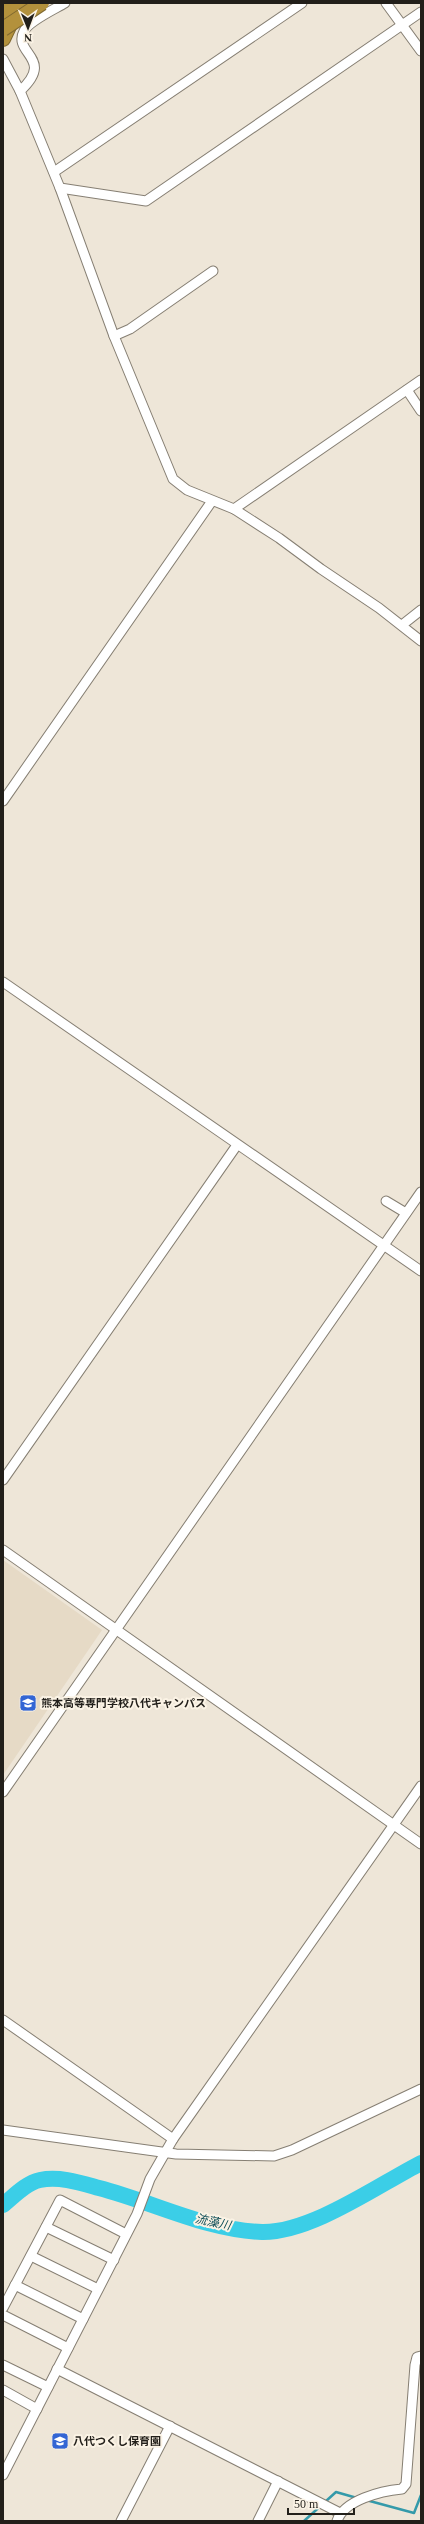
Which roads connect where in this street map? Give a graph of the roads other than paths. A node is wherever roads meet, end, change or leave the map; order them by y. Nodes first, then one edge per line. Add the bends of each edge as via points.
1 (16, 3) edge
2 (20, 3) edge
3 (42, 3) edge
4 (65, 3) edge
5 (302, 3) edge
6 (386, 3) edge
7 (3, 12) edge
8 (421, 12) edge
9 (405, 28) junction
10 (3, 29) edge
11 (3, 39) edge
12 (421, 51) edge
13 (3, 59) edge
14 (20, 91) junction
15 (54, 172) junction
16 (60, 188) junction
17 (213, 271) dead end
18 (114, 336) junction
19 (421, 380) edge
20 (407, 390) junction
21 (421, 410) edge
22 (212, 501) junction
23 (234, 509) junction
24 (421, 610) edge
25 (402, 625) junction
26 (421, 641) edge
27 (3, 801) edge
28 (3, 982) edge
29 (237, 1145) junction
30 (421, 1192) edge
31 (386, 1200) dead end
32 (406, 1213) junction
33 (384, 1246) junction
34 (421, 1271) edge
35 (3, 1480) edge
36 (3, 1550) edge
37 (117, 1630) junction
38 (421, 1786) edge
39 (3, 1792) edge
40 (394, 1825) junction
41 (421, 1844) edge
42 (3, 2020) edge
43 (421, 2089) edge
44 (3, 2130) edge
45 (173, 2139) junction
46 (166, 2153) junction
47 (46, 2227) junction
48 (126, 2234) junction
49 (30, 2256) junction
50 (114, 2260) junction
51 (15, 2285) junction
52 (98, 2289) junction
53 (3, 2308) edge
54 (3, 2315) edge
55 (83, 2319) junction
56 (68, 2348) junction
57 (421, 2356) edge
58 (3, 2365) edge
59 (57, 2369) junction
60 (48, 2388) junction
61 (3, 2390) edge
62 (37, 2409) junction
63 (170, 2426) junction
64 (3, 2475) edge
65 (278, 2481) junction
66 (338, 2517) edge
67 (121, 2521) edge
68 (258, 2521) edge

1 - 7 highway
2 - 11 highway
3 - 10 highway, bridge
4 - 14 street via 23,31 23,44 35,66 33,78
5 - 15 street
6 - 9 street
8 - 9 street
9 - 12 street
9 - 16 street via 146,201
13 - 14 street
14 - 15 street
15 - 16 street
16 - 18 street
17 - 18 street via 130,329
18 - 22 street via 173,479 187,490
19 - 20 street
20 - 21 street
20 - 23 street
22 - 23 street
22 - 27 street
23 - 25 street
24 - 25 street
25 - 26 street
28 - 29 street
29 - 33 street
29 - 35 street
30 - 32 street
31 - 32 street
32 - 33 street
33 - 34 street
33 - 37 street
36 - 37 street
37 - 39 street
37 - 40 street
38 - 40 street
40 - 41 street
40 - 45 street
42 - 45 street
43 - 46 street via 292,2150 274,2156
44 - 46 street
45 - 46 street
46 - 48 street
47 - 48 street via 60,2200
47 - 49 street
47 - 50 street
48 - 50 street
49 - 51 street
49 - 52 street
50 - 52 street
51 - 53 street
51 - 55 street
52 - 55 street
54 - 56 street
55 - 56 street
56 - 59 street
57 - 66 street via 417,2357 414,2365 406,2484 402,2489 384,2490
58 - 60 street
59 - 60 street
59 - 63 street
60 - 62 street
61 - 62 street
62 - 64 street
63 - 65 street
63 - 67 street
65 - 66 street
65 - 68 street

